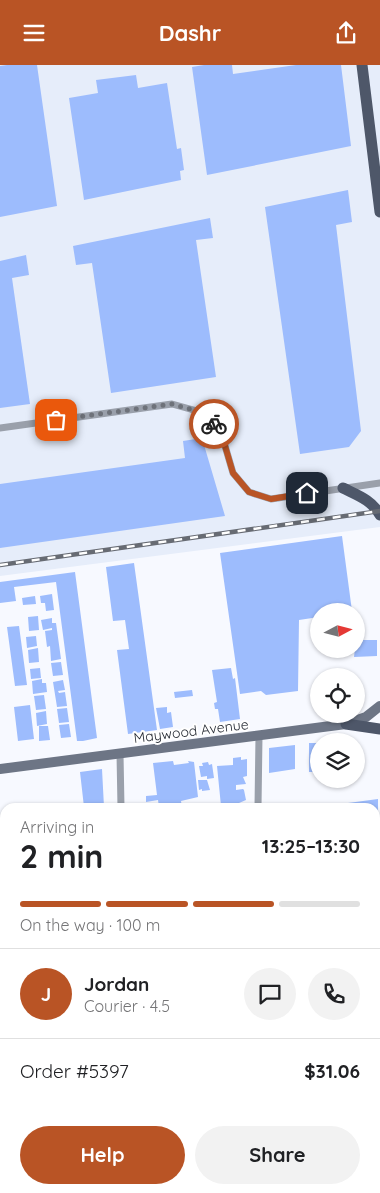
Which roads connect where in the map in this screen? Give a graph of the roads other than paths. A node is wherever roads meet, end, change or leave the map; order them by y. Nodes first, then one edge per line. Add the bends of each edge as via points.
1 (362, 65) edge
2 (380, 212) edge
3 (0, 428) edge
4 (380, 483) edge
5 (343, 488) junction
6 (380, 515) edge
7 (380, 706) edge
8 (346, 724) junction
9 (380, 729) edge
10 (259, 736) junction
11 (120, 754) junction
12 (0, 769) edge
13 (121, 803) edge
14 (258, 803) edge

1 - 2 main road
3 - 5 street via 172,404 208,414 223,439 233,473 249,492 271,499
4 - 5 street
5 - 6 main road via 365,499
7 - 8 street, Maywood Avenue via 366,717
8 - 9 main road
8 - 10 street, Maywood Avenue
10 - 11 street, Maywood Avenue
10 - 14 street
11 - 12 street, Maywood Avenue
11 - 13 street

